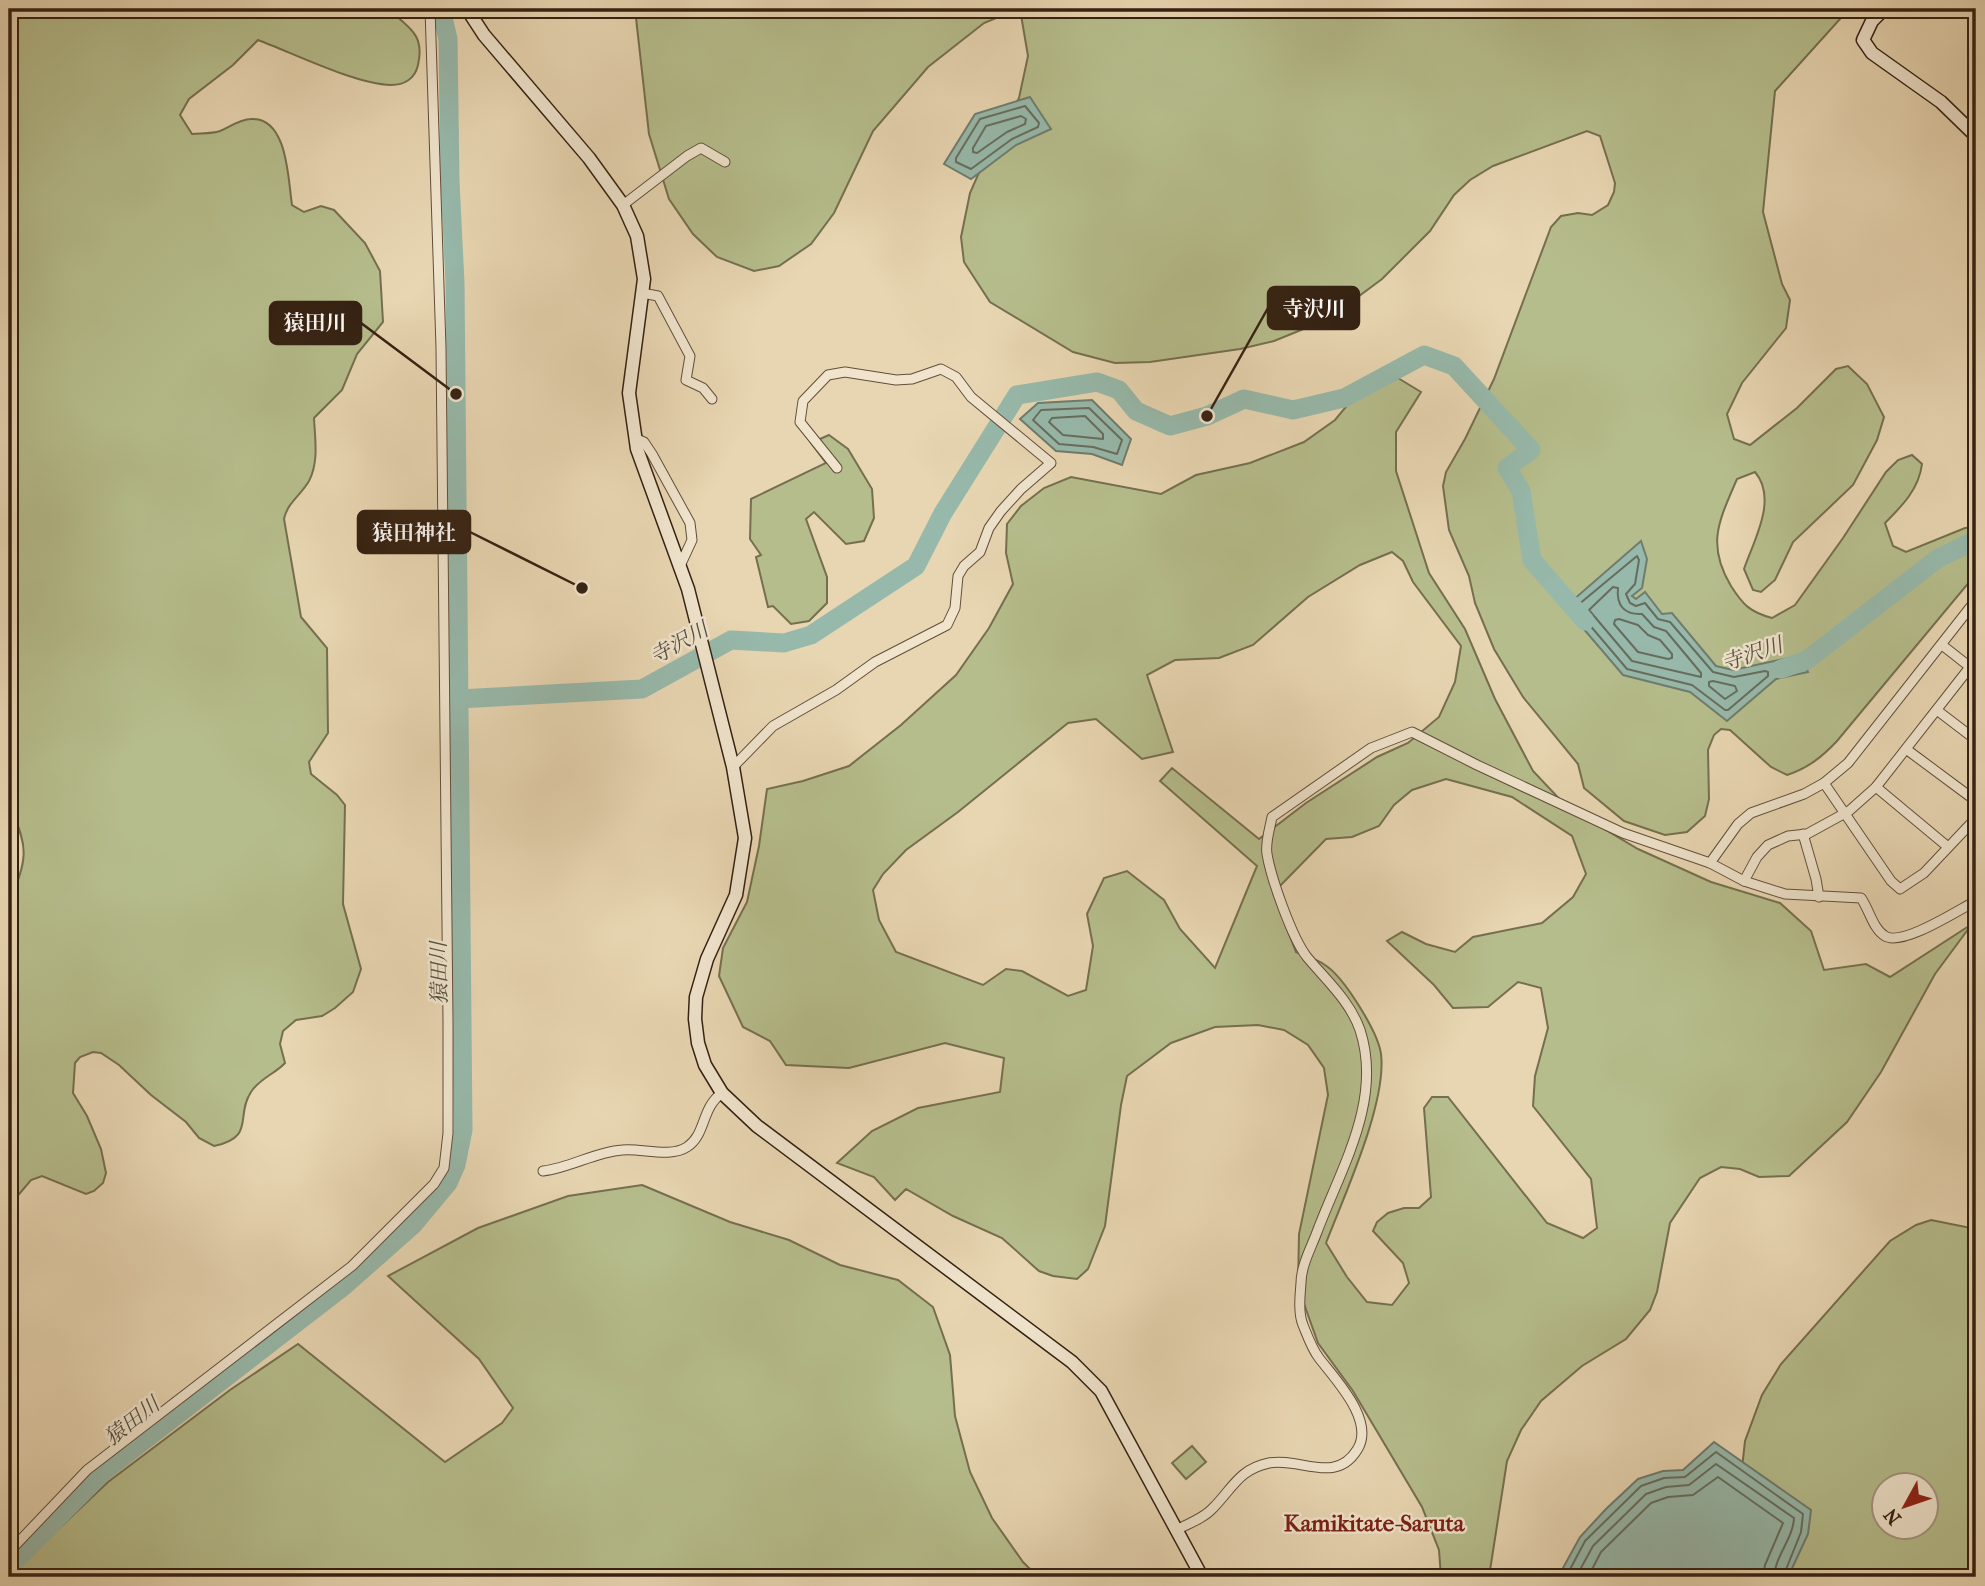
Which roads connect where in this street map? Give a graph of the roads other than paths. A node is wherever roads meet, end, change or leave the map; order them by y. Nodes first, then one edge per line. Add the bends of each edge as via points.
1 (430, 9) edge
2 (467, 9) edge
3 (1884, 9) edge
4 (1976, 136) edge
5 (725, 162) dead end
6 (623, 205) junction
7 (642, 293) junction
8 (712, 400) dead end
9 (635, 438) junction
10 (837, 468) dead end
11 (680, 566) junction
12 (1976, 600) edge
13 (1942, 645) junction
14 (1974, 666) edge
15 (1938, 710) junction
16 (1976, 740) edge
17 (1906, 749) junction
18 (733, 767) junction
19 (1825, 783) junction
20 (1876, 787) junction
21 (1976, 801) edge
22 (1845, 813) junction
23 (1976, 818) edge
24 (1803, 834) junction
25 (1948, 847) junction
26 (1710, 863) junction
27 (1744, 881) junction
28 (1819, 897) junction
29 (1976, 901) edge
30 (722, 1093) junction
31 (543, 1171) dead end
32 (1176, 1530) junction
33 (9, 1552) edge
34 (1202, 1577) edge

1 - 33 street via 442,348 448,1022 444,1168 419,1200 352,1266 87,1470
2 - 6 street
3 - 4 street via 1863,40 1872,53 1941,102
5 - 6 street via 701,148
6 - 7 street via 637,236
7 - 8 street via 658,296 690,356 686,380 703,388
7 - 9 street via 629,393
9 - 11 street
9 - 11 street via 652,454 690,523 692,540
10 - 18 street via 800,422 803,401 828,375 845,372 896,380 941,369 956,377 971,397 1051,463 1001,511 980,552 964,566 958,576 956,608 947,625 874,662 773,726
11 - 18 street
12 - 13 street
13 - 14 street
13 - 19 street via 1871,736
14 - 15 street
15 - 16 street
15 - 17 street
17 - 20 street
17 - 21 street
18 - 30 street via 745,838 743,861 736,895 704,969 695,1019 705,1065
19 - 22 street
19 - 26 street via 1751,813
20 - 22 street
20 - 25 street
22 - 24 street
22 - 25 street via 1900,889 1924,873
23 - 25 street
24 - 27 street via 1768,845
24 - 28 street
26 - 27 street
26 - 32 street via 1623,833 1412,732 1371,748 1272,817 1266,852 1291,924 1306,956 1343,999 1359,1027 1367,1055 1360,1124 1304,1269 1300,1302 1301,1321 1317,1356 1349,1396 1362,1439 1347,1462 1335,1468 1269,1463 1240,1476 1211,1510
27 - 28 street via 1785,894
28 - 29 street via 1861,898 1875,926 1884,936 1896,939
30 - 31 street via 712,1100 698,1136 686,1148 621,1150
30 - 32 street via 757,1125 1072,1362 1101,1391
32 - 34 street

